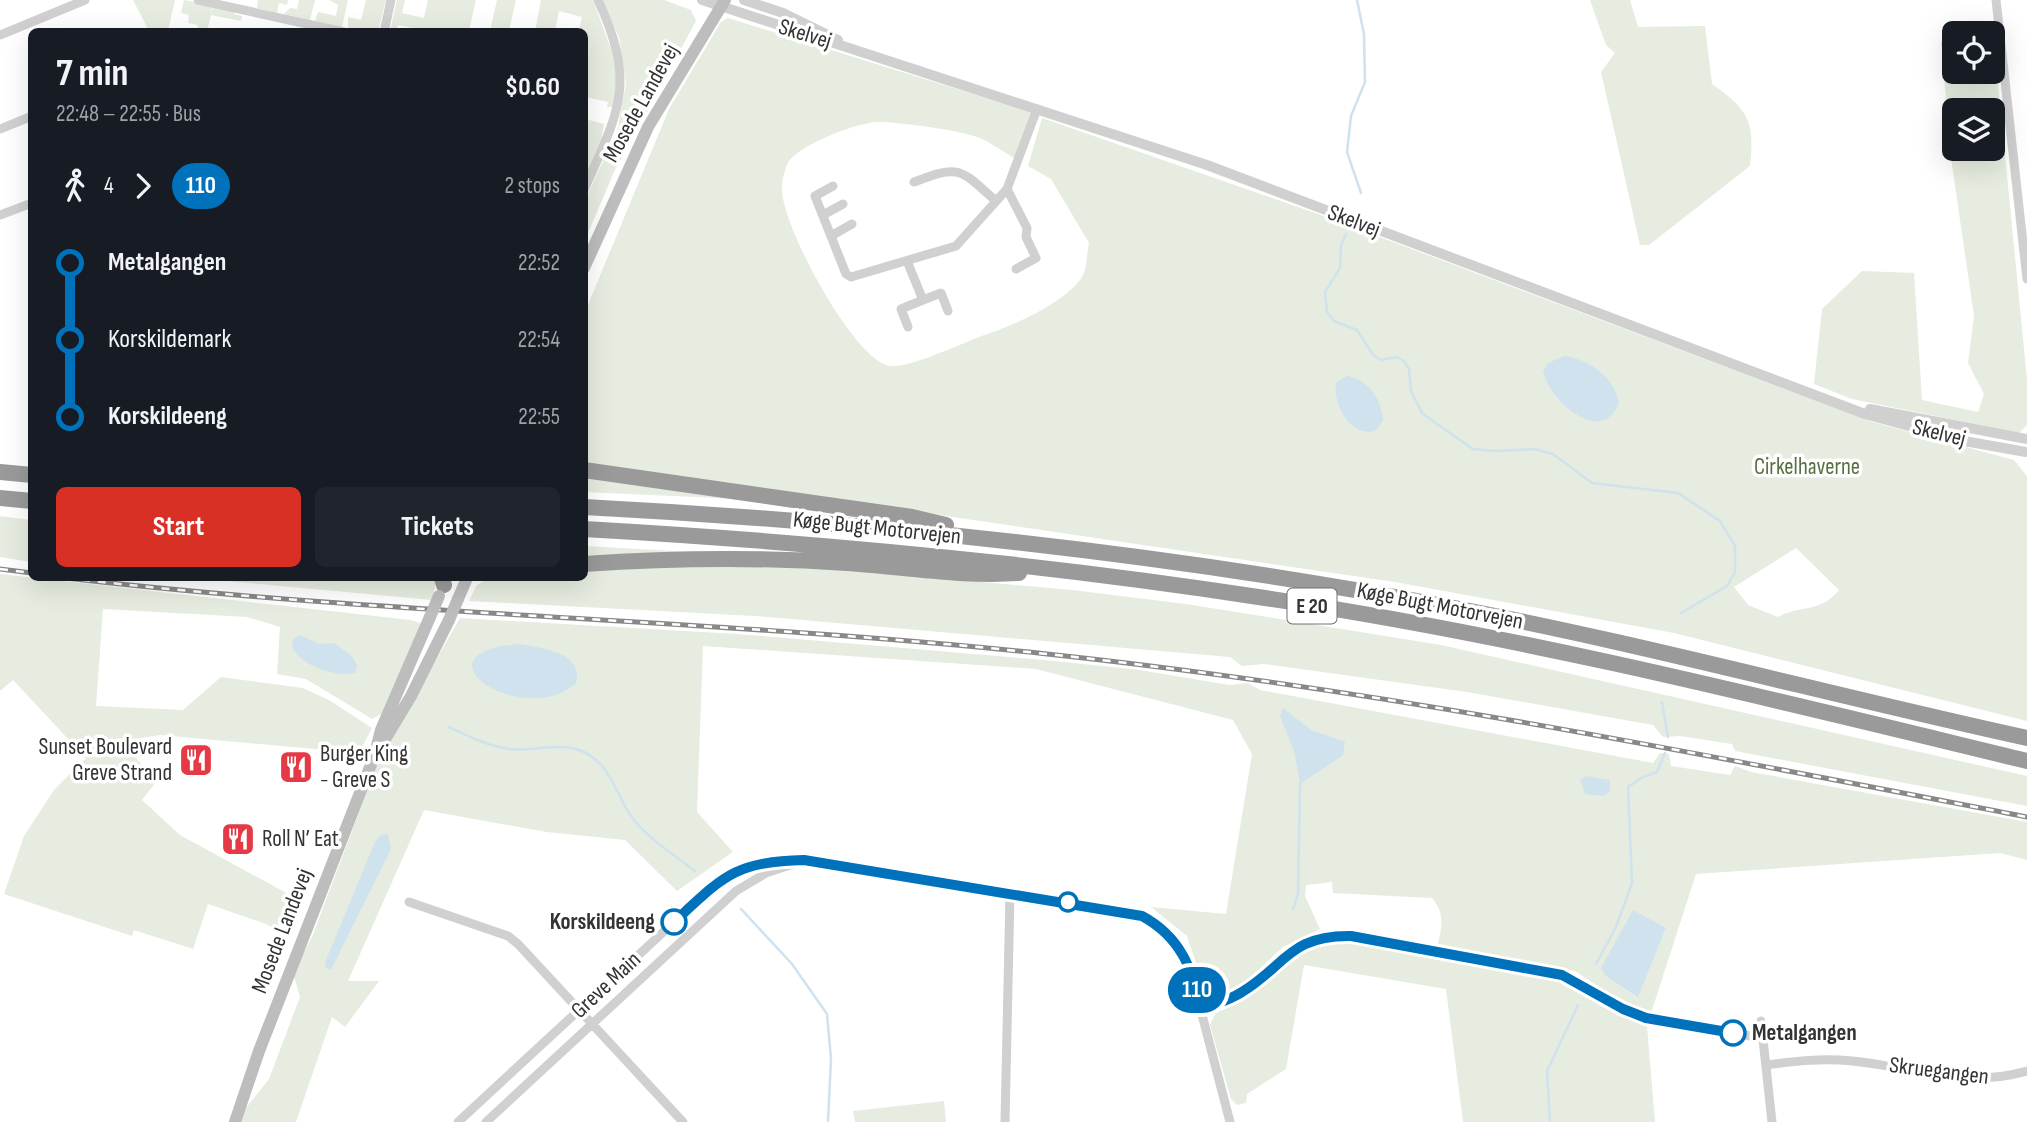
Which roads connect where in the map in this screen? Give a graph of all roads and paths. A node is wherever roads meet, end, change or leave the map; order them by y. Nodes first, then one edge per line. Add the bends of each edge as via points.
1 (85, 0) edge
2 (198, 0) edge
3 (391, 0) edge
4 (598, 0) edge
5 (702, 0) edge
6 (744, 0) edge
7 (1996, 0) edge
8 (723, 3) edge
9 (326, 28) edge
10 (385, 28) edge
11 (0, 35) edge
12 (850, 47) junction
13 (1037, 109) junction
14 (28, 118) edge
15 (0, 129) edge
16 (588, 181) edge
17 (914, 182) dead end
18 (833, 186) dead end
19 (1007, 189) junction
20 (996, 201) junction
21 (28, 204) edge
22 (843, 204) dead end
23 (0, 215) edge
24 (823, 215) junction
25 (852, 224) dead end
26 (831, 236) junction
27 (588, 259) edge
28 (907, 261) junction
29 (1016, 270) dead end
30 (2027, 279) edge
31 (923, 300) junction
32 (948, 311) dead end
33 (908, 327) dead end
34 (1853, 408) junction
35 (2027, 439) edge
36 (2027, 450) edge
37 (2027, 460) edge
38 (28, 466) edge
39 (0, 470) edge
40 (588, 471) edge
41 (28, 474) edge
42 (0, 498) edge
43 (28, 502) edge
44 (588, 507) edge
45 (588, 529) edge
46 (1027, 543) junction
47 (588, 564) edge
48 (1052, 570) junction
49 (466, 581) edge
50 (443, 584) edge
51 (2027, 738) edge
52 (374, 757) junction
53 (2027, 761) edge
54 (804, 860) junction
55 (1010, 894) junction
56 (409, 902) dead end
57 (1202, 1009) junction
58 (579, 1010) junction
59 (1761, 1021) dead end
60 (592, 1023) junction
61 (1762, 1038) junction
62 (1766, 1065) junction
63 (2027, 1071) edge
64 (235, 1122) edge
65 (458, 1122) edge
66 (486, 1122) edge
67 (682, 1122) edge
68 (1005, 1122) edge
69 (1230, 1122) edge
70 (1772, 1122) edge

1 - 11 street
2 - 9 street
3 - 10 street
4 - 16 street via 615,36 622,87 618,114
5 - 8 street, Skelvej
6 - 12 street, Skelvej via 783,13
7 - 30 street
8 - 12 street, Skelvej
8 - 27 main road, Mosede Landevej via 648,127
12 - 13 street, Skelvej
13 - 19 street
13 - 34 street, Skelvej via 1207,165
14 - 15 street
17 - 20 street via 945,170 966,175
18 - 24 street via 815,197
19 - 20 street
19 - 29 street via 1036,258
20 - 28 street via 956,246
21 - 23 street
22 - 24 street
24 - 26 street
25 - 26 street
26 - 28 street via 851,277
28 - 31 street
31 - 32 street via 941,293
31 - 33 street via 901,309
34 - 35 street, Skelvej
34 - 36 street, Skelvej via 1964,441
36 - 37 street
38 - 39 highway
39 - 41 highway
40 - 46 highway via 912,517
42 - 43 highway
44 - 46 highway, Køge Bugt Motorvejen / E 20 via 755,517
45 - 48 highway, Køge Bugt Motorvejen / E 20 via 911,552
46 - 51 highway, Køge Bugt Motorvejen / E 20 via 1261,574 1439,605 1632,644
47 - 48 highway via 737,558 988,575
48 - 53 highway, Køge Bugt Motorvejen / E 20 via 1265,598 1432,627 1652,671
49 - 52 main road, Mosede Landevej, bridge via 411,696
50 - 52 main road, Mosede Landevej, bridge via 381,730
52 - 64 main road, Mosede Landevej via 335,849
54 - 55 street, Greve Main
54 - 58 street, Greve Main via 763,862 729,875
54 - 60 street, Greve Main via 766,873 736,891
55 - 57 street, Greve Main via 1142,916 1157,924 1188,961
55 - 68 street
56 - 58 street via 508,936
57 - 61 street via 1241,993 1295,948 1331,936 1351,936 1562,975 1646,1018
57 - 69 street, Greve Main
58 - 60 street
58 - 65 street, Greve Main
59 - 61 street
60 - 66 street, Greve Main
60 - 67 street, Greve Main
61 - 62 street
62 - 63 street, Skruegangen via 1816,1059 1852,1061 1974,1080
62 - 70 street

